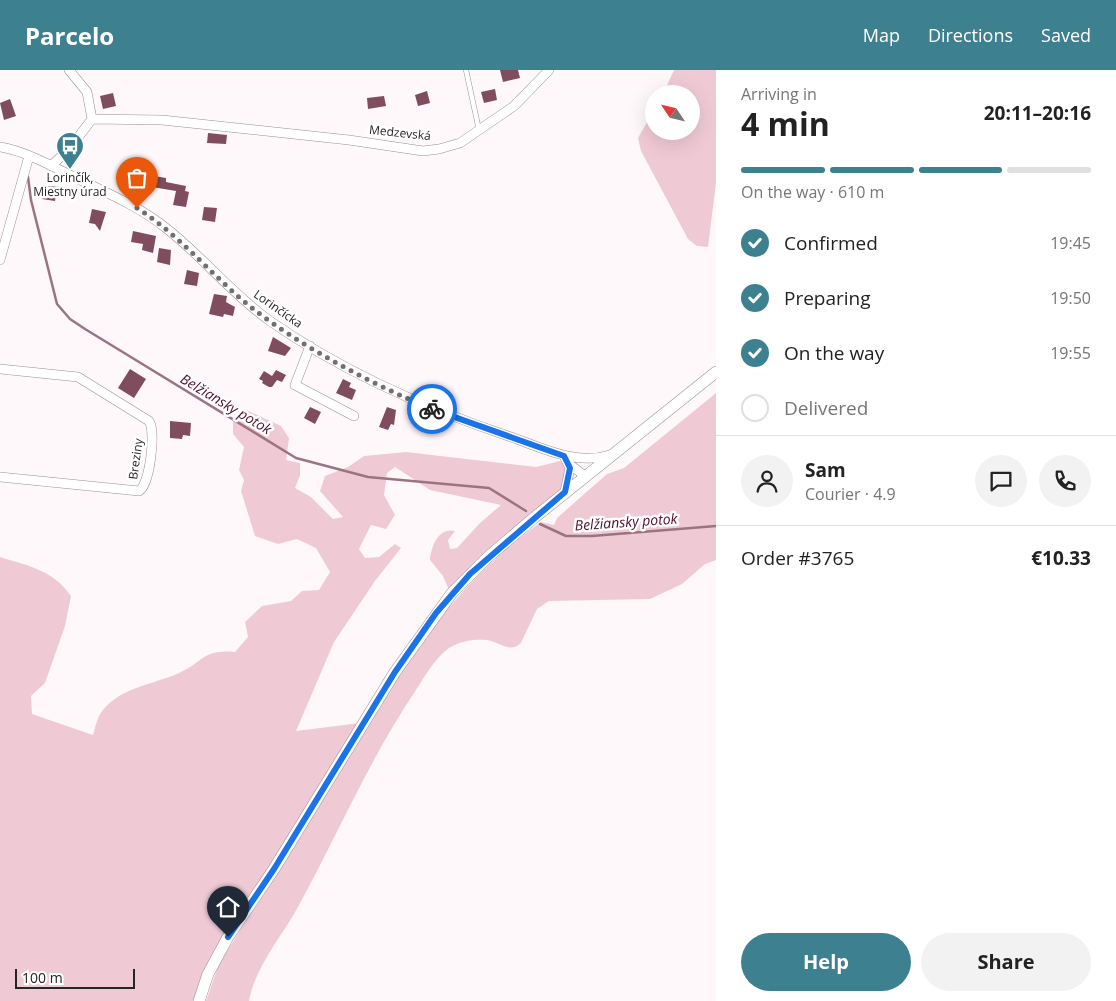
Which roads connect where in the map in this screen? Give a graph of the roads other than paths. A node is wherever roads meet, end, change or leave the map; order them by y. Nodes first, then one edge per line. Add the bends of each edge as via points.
1 (69, 70) edge
2 (466, 70) edge
3 (549, 70) edge
4 (92, 119) junction
5 (479, 130) junction
6 (0, 147) edge
7 (29, 156) junction
8 (51, 166) junction
9 (0, 260) edge
10 (310, 346) junction
11 (0, 369) edge
12 (716, 372) edge
13 (354, 416) dead end
14 (610, 455) junction
15 (579, 459) junction
16 (566, 460) junction
17 (587, 474) junction
18 (0, 477) edge
19 (565, 492) junction
20 (199, 1001) edge

1 - 4 street via 87,92
2 - 5 lane
3 - 5 street, Medzevská via 514,106
4 - 5 street, Medzevská via 162,120 423,150 460,143
4 - 8 street
6 - 7 street, Lorinčícka
7 - 8 street, Lorinčícka
7 - 9 street
8 - 10 street, Lorinčícka via 168,229 252,308
10 - 13 street via 295,385
10 - 16 street, Lorinčícka via 423,405 542,448
11 - 18 street, Breziny via 83,379 149,421 153,430 147,481 139,491
12 - 14 main road
14 - 15 street
14 - 17 main road
15 - 16 street
15 - 17 street
16 - 17 street
16 - 19 street via 570,477
17 - 19 main road
19 - 20 main road via 470,574 420,636 218,953

